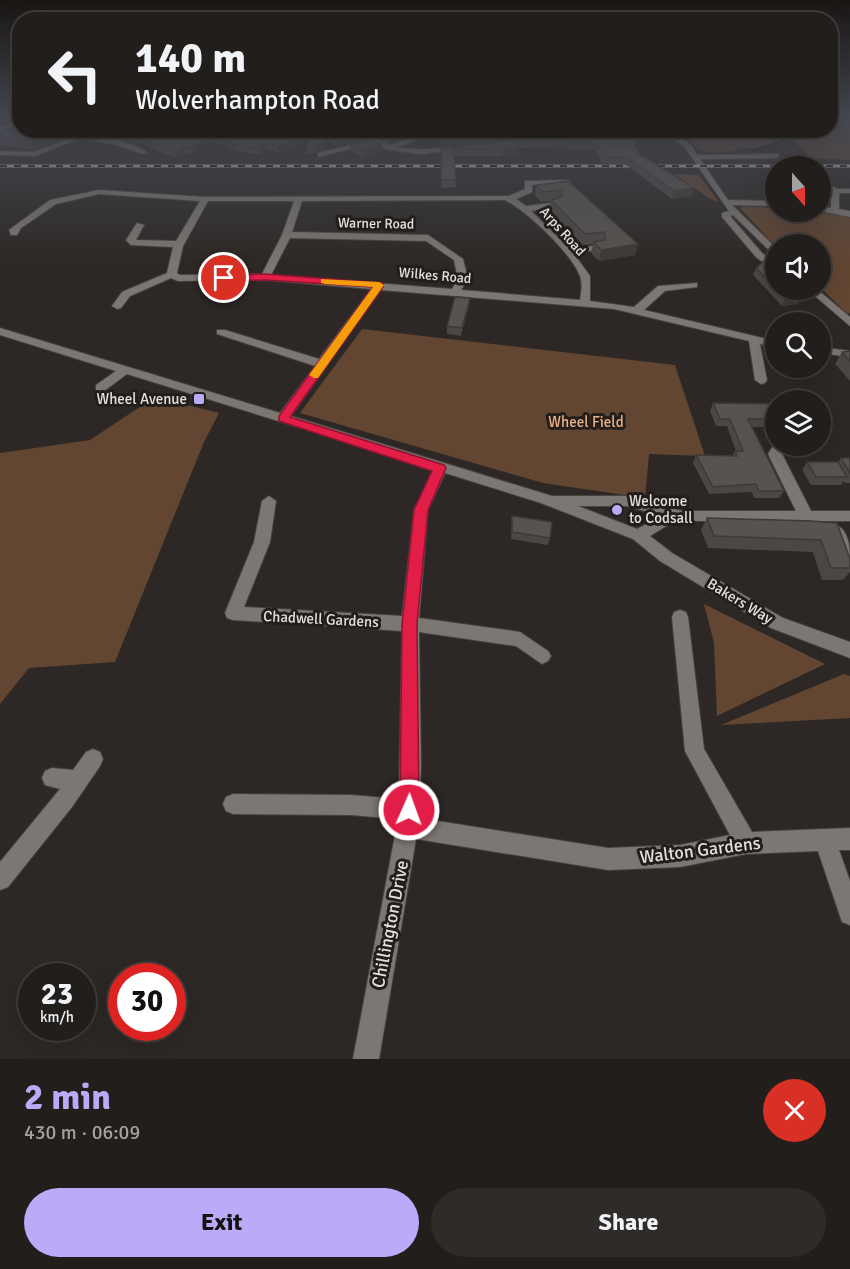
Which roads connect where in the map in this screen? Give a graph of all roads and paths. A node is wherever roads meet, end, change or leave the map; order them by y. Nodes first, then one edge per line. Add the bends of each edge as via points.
1 (699, 165) edge
2 (567, 182) edge
3 (831, 189) edge
4 (835, 191) junction
5 (850, 191) edge
6 (205, 199) junction
7 (299, 199) junction
8 (510, 199) junction
9 (725, 202) junction
10 (556, 204) edge
11 (765, 204) edge
12 (525, 209) junction
13 (831, 210) edge
14 (735, 211) junction
15 (835, 211) junction
16 (850, 214) edge
17 (140, 225) dead end
18 (14, 233) dead end
19 (287, 235) junction
20 (765, 242) edge
21 (180, 244) junction
22 (598, 247) edge
23 (567, 252) junction
24 (765, 260) edge
25 (172, 274) junction
26 (265, 277) junction
27 (379, 285) junction
28 (693, 285) dead end
29 (455, 292) junction
30 (824, 300) edge
31 (585, 304) junction
32 (117, 306) dead end
33 (636, 311) junction
34 (850, 324) edge
35 (221, 332) dead end
36 (4, 336) edge
37 (754, 340) junction
38 (765, 342) edge
39 (831, 351) edge
40 (850, 354) edge
41 (322, 364) junction
42 (125, 370) junction
43 (761, 380) dead end
44 (100, 388) dead end
45 (283, 418) junction
46 (776, 456) edge
47 (440, 468) junction
48 (546, 500) junction
49 (269, 501) dead end
50 (683, 516) junction
51 (806, 516) junction
52 (850, 516) edge
53 (826, 517) junction
54 (638, 535) junction
55 (850, 554) edge
56 (680, 617) dead end
57 (410, 624) junction
58 (850, 650) edge
59 (542, 656) dead end
60 (93, 759) dead end
61 (52, 778) dead end
62 (78, 781) junction
63 (234, 804) dead end
64 (409, 818) junction
65 (825, 839) junction
66 (850, 839) edge
67 (746, 843) junction
68 (0, 879) edge
69 (850, 914) edge
70 (366, 1059) edge

1 - 9 street
2 - 8 street via 528,183 529,190
3 - 4 street
4 - 5 street
4 - 15 street
6 - 7 street
6 - 18 street via 99,192 53,202
6 - 21 street
7 - 8 street
7 - 19 street
8 - 12 street, Arps Road
9 - 11 street
9 - 14 street
10 - 12 street
12 - 23 street, Arps Road
13 - 15 street
14 - 20 street
14 - 24 street via 725,215
15 - 16 street
17 - 21 street via 131,240 134,243
19 - 26 street
19 - 29 street, Warner Road via 428,238 458,259 463,279
21 - 25 street
22 - 23 street
23 - 31 street, Arps Road via 585,277
25 - 26 street, Wilkes Road via 183,279
25 - 32 street via 126,294
26 - 27 street, Wilkes Road
27 - 29 street, Wilkes Road
27 - 41 street
28 - 33 street via 662,288
29 - 31 street, Wilkes Road
30 - 34 street
31 - 33 street, Wilkes Road
33 - 37 street, Wilkes Road
35 - 41 street
36 - 42 street
37 - 38 street, Wilkes Road
37 - 43 street
39 - 40 street
41 - 45 street
42 - 44 street
42 - 45 street
45 - 47 street
46 - 51 street
47 - 48 street
47 - 57 street, Chillington Drive via 421,510
48 - 50 street via 627,501
48 - 54 street, Bakers Way
49 - 57 street, Chadwell Gardens via 262,542 233,614
50 - 51 street
50 - 54 street
51 - 53 street
52 - 53 street
53 - 55 street
54 - 58 street, Bakers Way via 666,557 777,623
56 - 67 street via 695,751
57 - 59 street, Chadwell Gardens via 520,639
57 - 64 street, Chillington Drive
60 - 62 street
61 - 62 street
62 - 68 street
63 - 64 street, Walton Gardens via 351,805
64 - 67 street, Walton Gardens via 608,859 680,856
64 - 70 street, Chillington Drive
65 - 66 street, Walton Gardens
65 - 67 street, Walton Gardens
65 - 69 street

